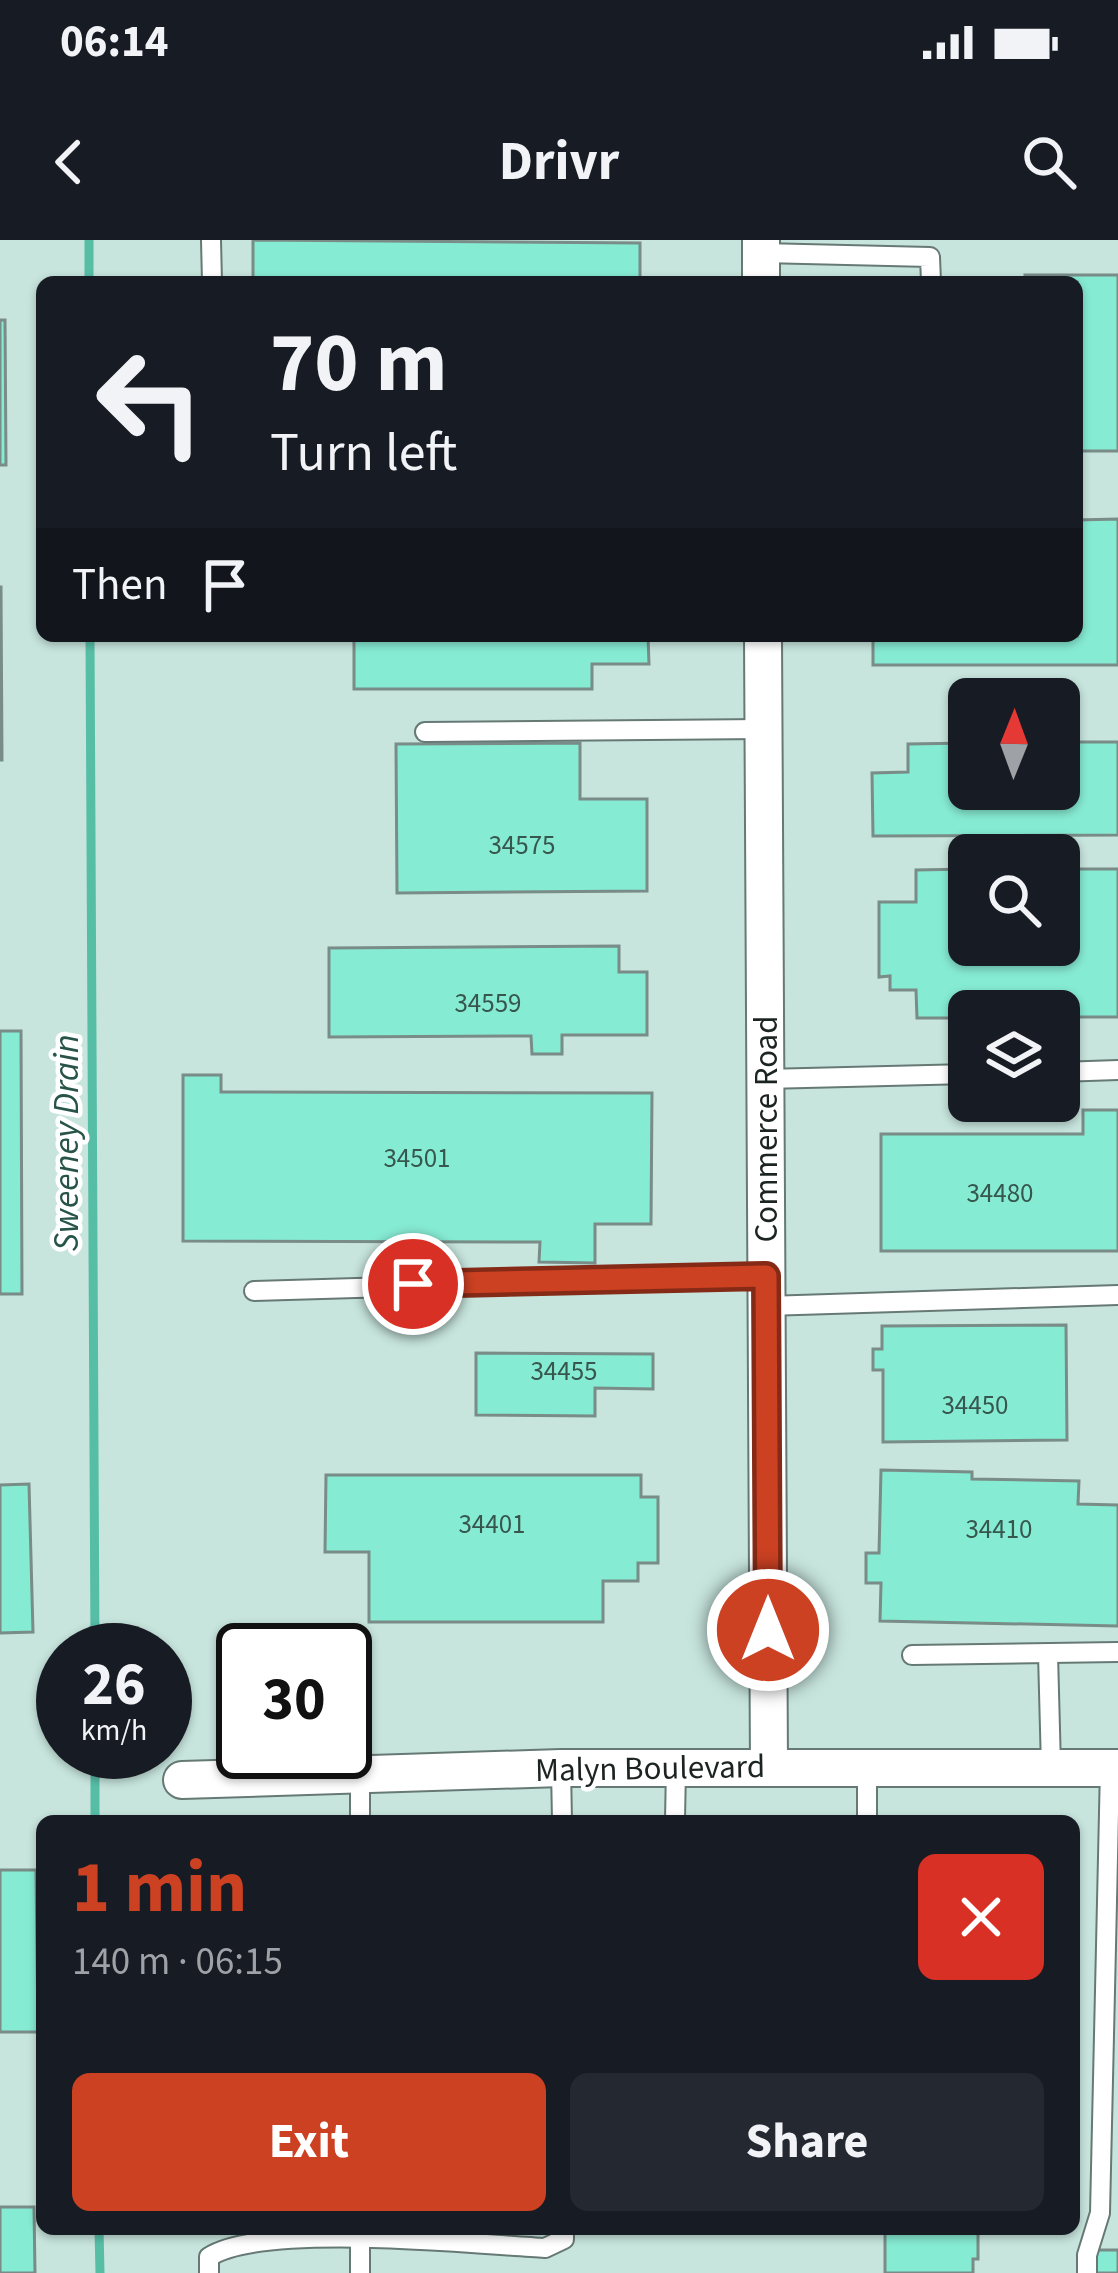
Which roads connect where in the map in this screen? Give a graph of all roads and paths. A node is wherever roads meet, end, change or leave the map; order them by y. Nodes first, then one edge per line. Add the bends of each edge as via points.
1 (211, 240) edge
2 (761, 258) edge
3 (212, 276) edge
4 (931, 276) edge
5 (763, 642) edge
6 (763, 729) junction
7 (425, 732) dead end
8 (1118, 1070) edge
9 (1080, 1071) edge
10 (948, 1075) edge
11 (765, 1079) junction
12 (254, 1291) dead end
13 (766, 1291) junction
14 (1118, 1295) edge
15 (1118, 1652) edge
16 (1048, 1654) junction
17 (912, 1655) dead end
18 (769, 1766) junction
19 (676, 1767) junction
20 (867, 1767) junction
21 (1051, 1767) junction
22 (561, 1768) junction
23 (1114, 1768) edge
24 (372, 1774) edge
25 (216, 1779) edge
26 (360, 1779) edge
27 (182, 1780) dead end
28 (360, 1815) edge
29 (562, 1815) edge
30 (675, 1815) edge
31 (867, 1815) edge
32 (339, 2235) edge
33 (361, 2235) edge
34 (386, 2235) edge
35 (564, 2235) edge
36 (209, 2273) edge
37 (360, 2273) edge
38 (1087, 2273) edge

1 - 3 lane
2 - 4 lane via 930,257
5 - 6 street, Commerce Road
6 - 7 lane
6 - 11 street, Commerce Road
8 - 9 lane
10 - 11 lane
11 - 13 street, Commerce Road
12 - 13 lane
13 - 14 lane
13 - 18 street, Commerce Road
15 - 16 lane
16 - 17 lane
16 - 21 lane
18 - 19 street, Malyn Boulevard
18 - 20 street, Malyn Boulevard
19 - 22 street, Malyn Boulevard
19 - 30 lane
20 - 21 street, Malyn Boulevard
20 - 31 lane
21 - 23 street, Malyn Boulevard
22 - 24 street, Malyn Boulevard
22 - 29 lane
23 - 38 lane via 1100,2213
25 - 27 street, Malyn Boulevard
26 - 28 lane
32 - 36 lane via 228,2245 209,2257
33 - 37 lane
34 - 35 lane via 545,2248

